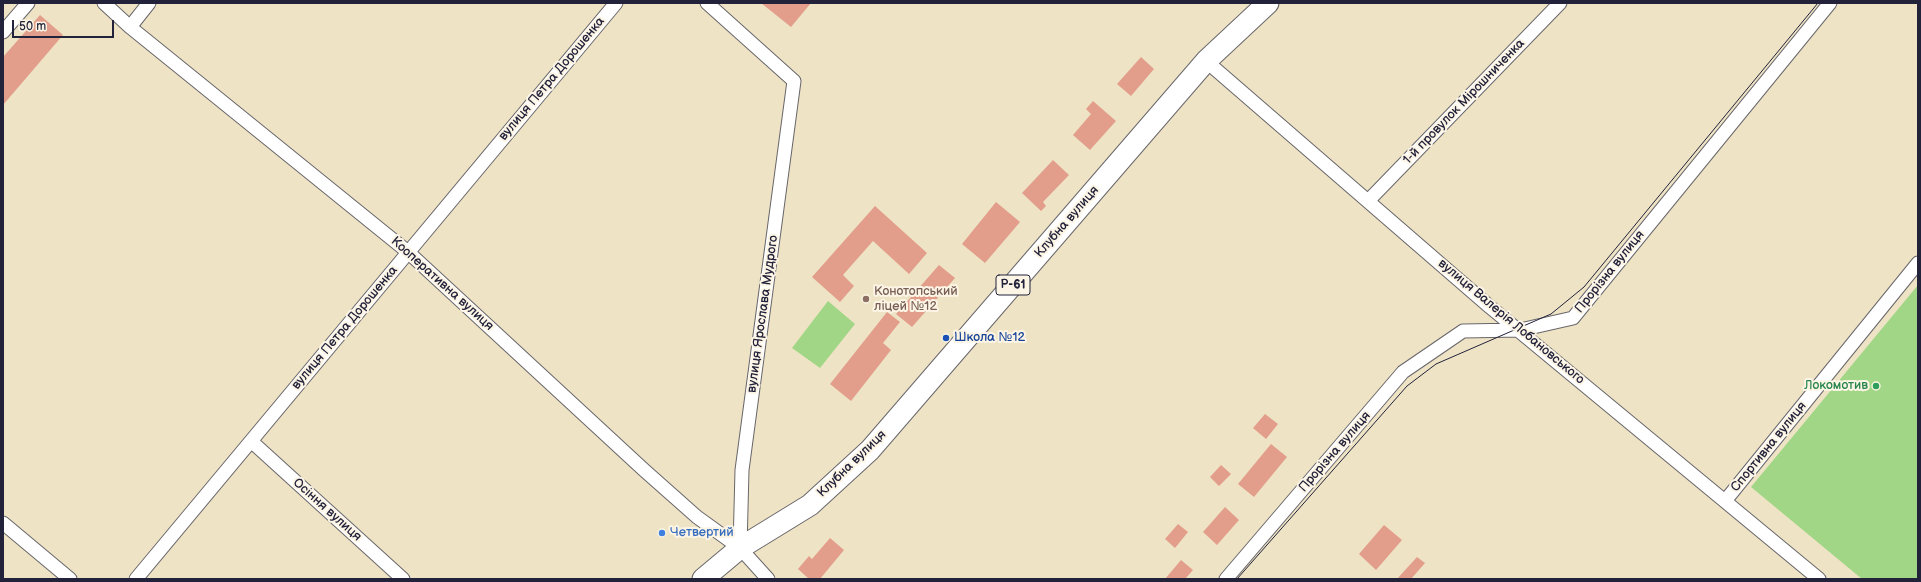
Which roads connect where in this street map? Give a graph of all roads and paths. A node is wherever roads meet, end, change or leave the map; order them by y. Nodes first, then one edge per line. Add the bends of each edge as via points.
1 (28, 3) edge
2 (104, 3) edge
3 (149, 3) edge
4 (616, 3) edge
5 (707, 3) edge
6 (1268, 3) edge
7 (1560, 3) edge
8 (1830, 3) edge
9 (130, 27) junction
10 (3, 32) edge
11 (1206, 61) junction
12 (1368, 201) junction
13 (408, 252) junction
14 (1918, 263) edge
15 (1520, 330) junction
16 (251, 441) junction
17 (1725, 500) junction
18 (3, 523) edge
19 (740, 548) junction
20 (70, 579) edge
21 (136, 579) edge
22 (403, 579) edge
23 (703, 579) edge
24 (768, 579) edge
25 (1226, 579) edge
26 (1819, 579) edge

1 - 10 street
2 - 9 street, Кооперативна вулиця
3 - 9 street
4 - 13 street, вулиця Петра Дорошенка
5 - 19 street, вулиця Ярослава Мудрого via 794,81 742,470
6 - 11 main road, Клубна вулиця / Р-61
7 - 12 street, 1-й провулок Мірошниченка
8 - 15 street, Прорізна вулиця via 1573,318
9 - 13 street, Кооперативна вулиця
11 - 12 street, вулиця Валерія Лобановського
11 - 19 main road, Клубна вулиця / Р-61 via 870,450 810,505
12 - 15 street, вулиця Валерія Лобановського
13 - 16 street, вулиця Петра Дорошенка
13 - 19 street, Кооперативна вулиця via 644,470 697,517
14 - 17 street, Спортивна вулиця
15 - 17 street, вулиця Валерія Лобановського
15 - 25 street, Прорізна вулиця via 1463,331 1403,372
16 - 21 street, вулиця Петра Дорошенка
16 - 22 street, Осіння вулиця
17 - 26 street, вулиця Валерія Лобановського
18 - 20 street
19 - 23 main road, Клубна вулиця / Р-61
19 - 24 street, Кооперативна вулиця

